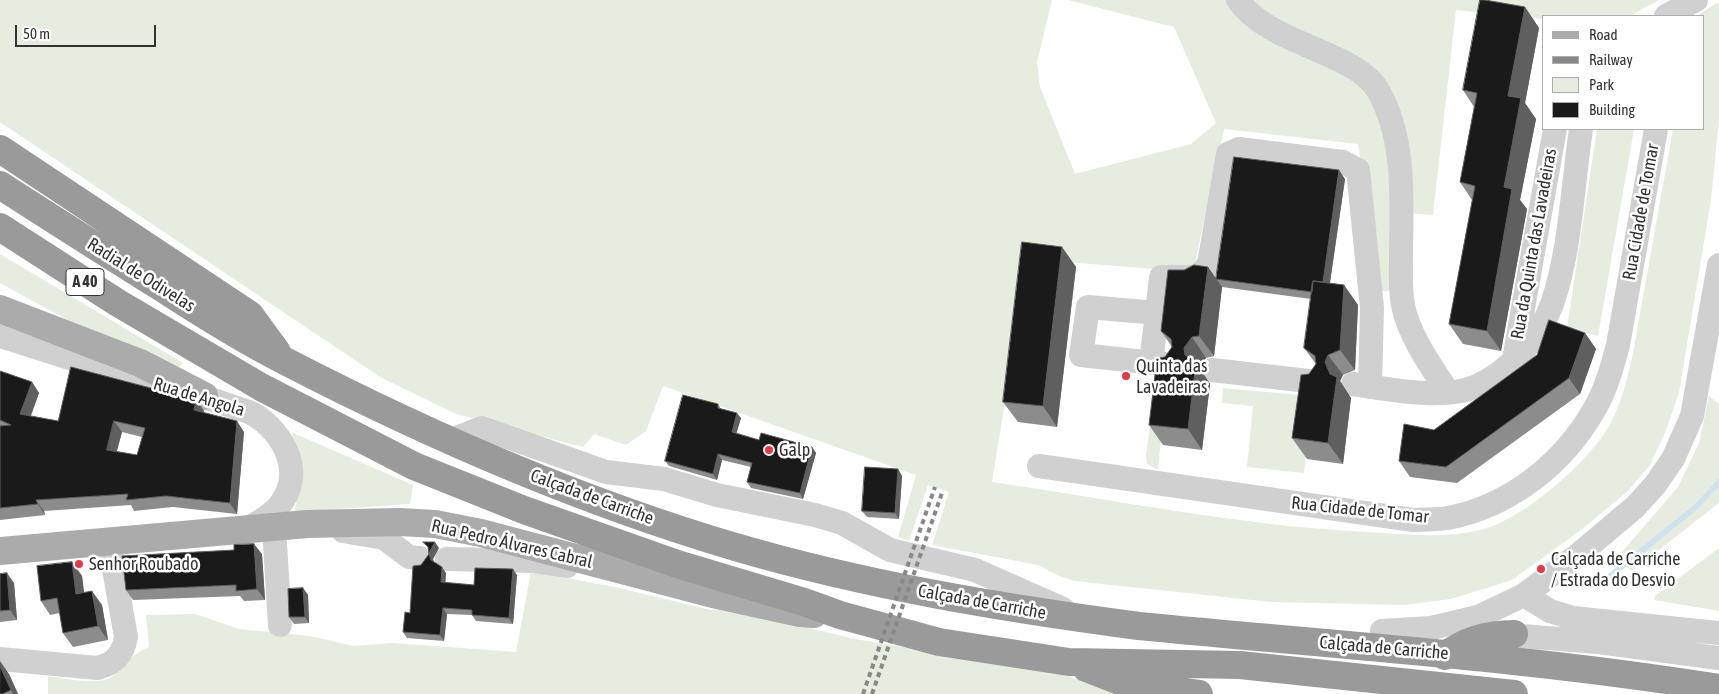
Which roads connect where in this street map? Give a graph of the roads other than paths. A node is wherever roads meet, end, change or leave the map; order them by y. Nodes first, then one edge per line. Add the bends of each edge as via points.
1 (1238, 0) edge
2 (1555, 130) edge
3 (1581, 130) edge
4 (1656, 130) edge
5 (0, 149) edge
6 (0, 185) edge
7 (0, 227) edge
8 (1719, 265) edge
9 (0, 310) edge
10 (1157, 313) junction
11 (171, 335) joint
12 (0, 336) edge
13 (1514, 359) junction
14 (284, 361) junction
15 (1212, 370) dead end
16 (1317, 382) edge
17 (1448, 392) junction
18 (204, 396) junction
19 (449, 441) junction
20 (1039, 466) dead end
21 (307, 524) junction
22 (274, 527) junction
23 (245, 530) junction
24 (109, 541) junction
25 (0, 551) edge
26 (418, 558) dead end
27 (447, 558) dead end
28 (670, 581) junction
29 (1524, 596) junction
30 (840, 615) junction
31 (1093, 620) junction
32 (280, 624) dead end
33 (1382, 631) junction
34 (1719, 633) edge
35 (1514, 634) junction
36 (1233, 635) junction
37 (1448, 654) junction
38 (1719, 658) edge
39 (0, 659) edge
40 (1069, 662) junction
41 (1719, 688) edge
42 (1407, 689) edge
43 (1199, 694) edge
44 (1499, 694) edge
45 (1513, 694) edge

1 - 17 street via 1272,31 1337,60 1360,73 1378,90 1396,136 1400,166 1403,306 1429,364
2 - 13 street, Rua da Quinta das Lavadeiras
3 - 13 street via 1562,266 1552,304 1532,340
4 - 20 street, Rua Cidade de Tomar via 1618,345 1609,376 1596,408 1578,436 1557,459 1508,497 1484,508 1446,518 1413,520
5 - 14 highway via 250,315
6 - 14 highway, Radial de Odivelas / A 40 via 206,316
7 - 11 highway, Radial de Odivelas / A 40
8 - 29 street via 1692,416 1673,459 1635,506
9 - 18 main road via 140,363
10 - 10 street via 1162,364 1081,355 1088,307
10 - 17 street via 1161,277 1198,277 1210,264 1228,154 1239,149 1343,162 1358,170 1372,308 1362,386
11 - 30 highway, Calçada de Carriche via 261,388 414,466 524,510 677,564
12 - 18 street, Rua de Angola
13 - 17 street via 1476,386
14 - 19 highway, Calçada de Carriche
15 - 16 street
18 - 23 street, Rua de Angola via 253,414 274,430 286,446 291,462 287,493 279,506
19 - 31 highway, Calçada de Carriche via 601,503 730,545 921,591
19 - 31 street via 482,428 606,472 664,479 717,495 815,515 842,523 890,550 975,570
21 - 22 main road, Rua Pedro Álvares Cabral
21 - 26 street via 384,538 409,557
21 - 28 main road, Rua Pedro Álvares Cabral via 435,524
22 - 23 main road, Rua Pedro Álvares Cabral
22 - 32 street
23 - 24 main road, Rua Pedro Álvares Cabral
24 - 25 main road, Rua Pedro Álvares Cabral
24 - 39 street via 126,638 119,656 97,668
27 - 28 street via 533,561 571,566 648,584
28 - 30 main road, Rua Pedro Álvares Cabral via 800,613
29 - 33 street via 1478,618 1431,628
29 - 34 street via 1573,618
30 - 40 highway, Calçada de Carriche via 939,642
31 - 36 highway, Calçada de Carriche
33 - 35 street
33 - 36 highway via 1323,636
35 - 37 highway via 1478,638
35 - 38 street
36 - 37 highway, Calçada de Carriche
37 - 41 highway, Calçada de Carriche via 1644,676
37 - 42 highway
40 - 42 highway, Calçada de Carriche via 1240,664
40 - 43 highway via 1130,685
42 - 45 highway, Calçada de Carriche
44 - 45 highway

